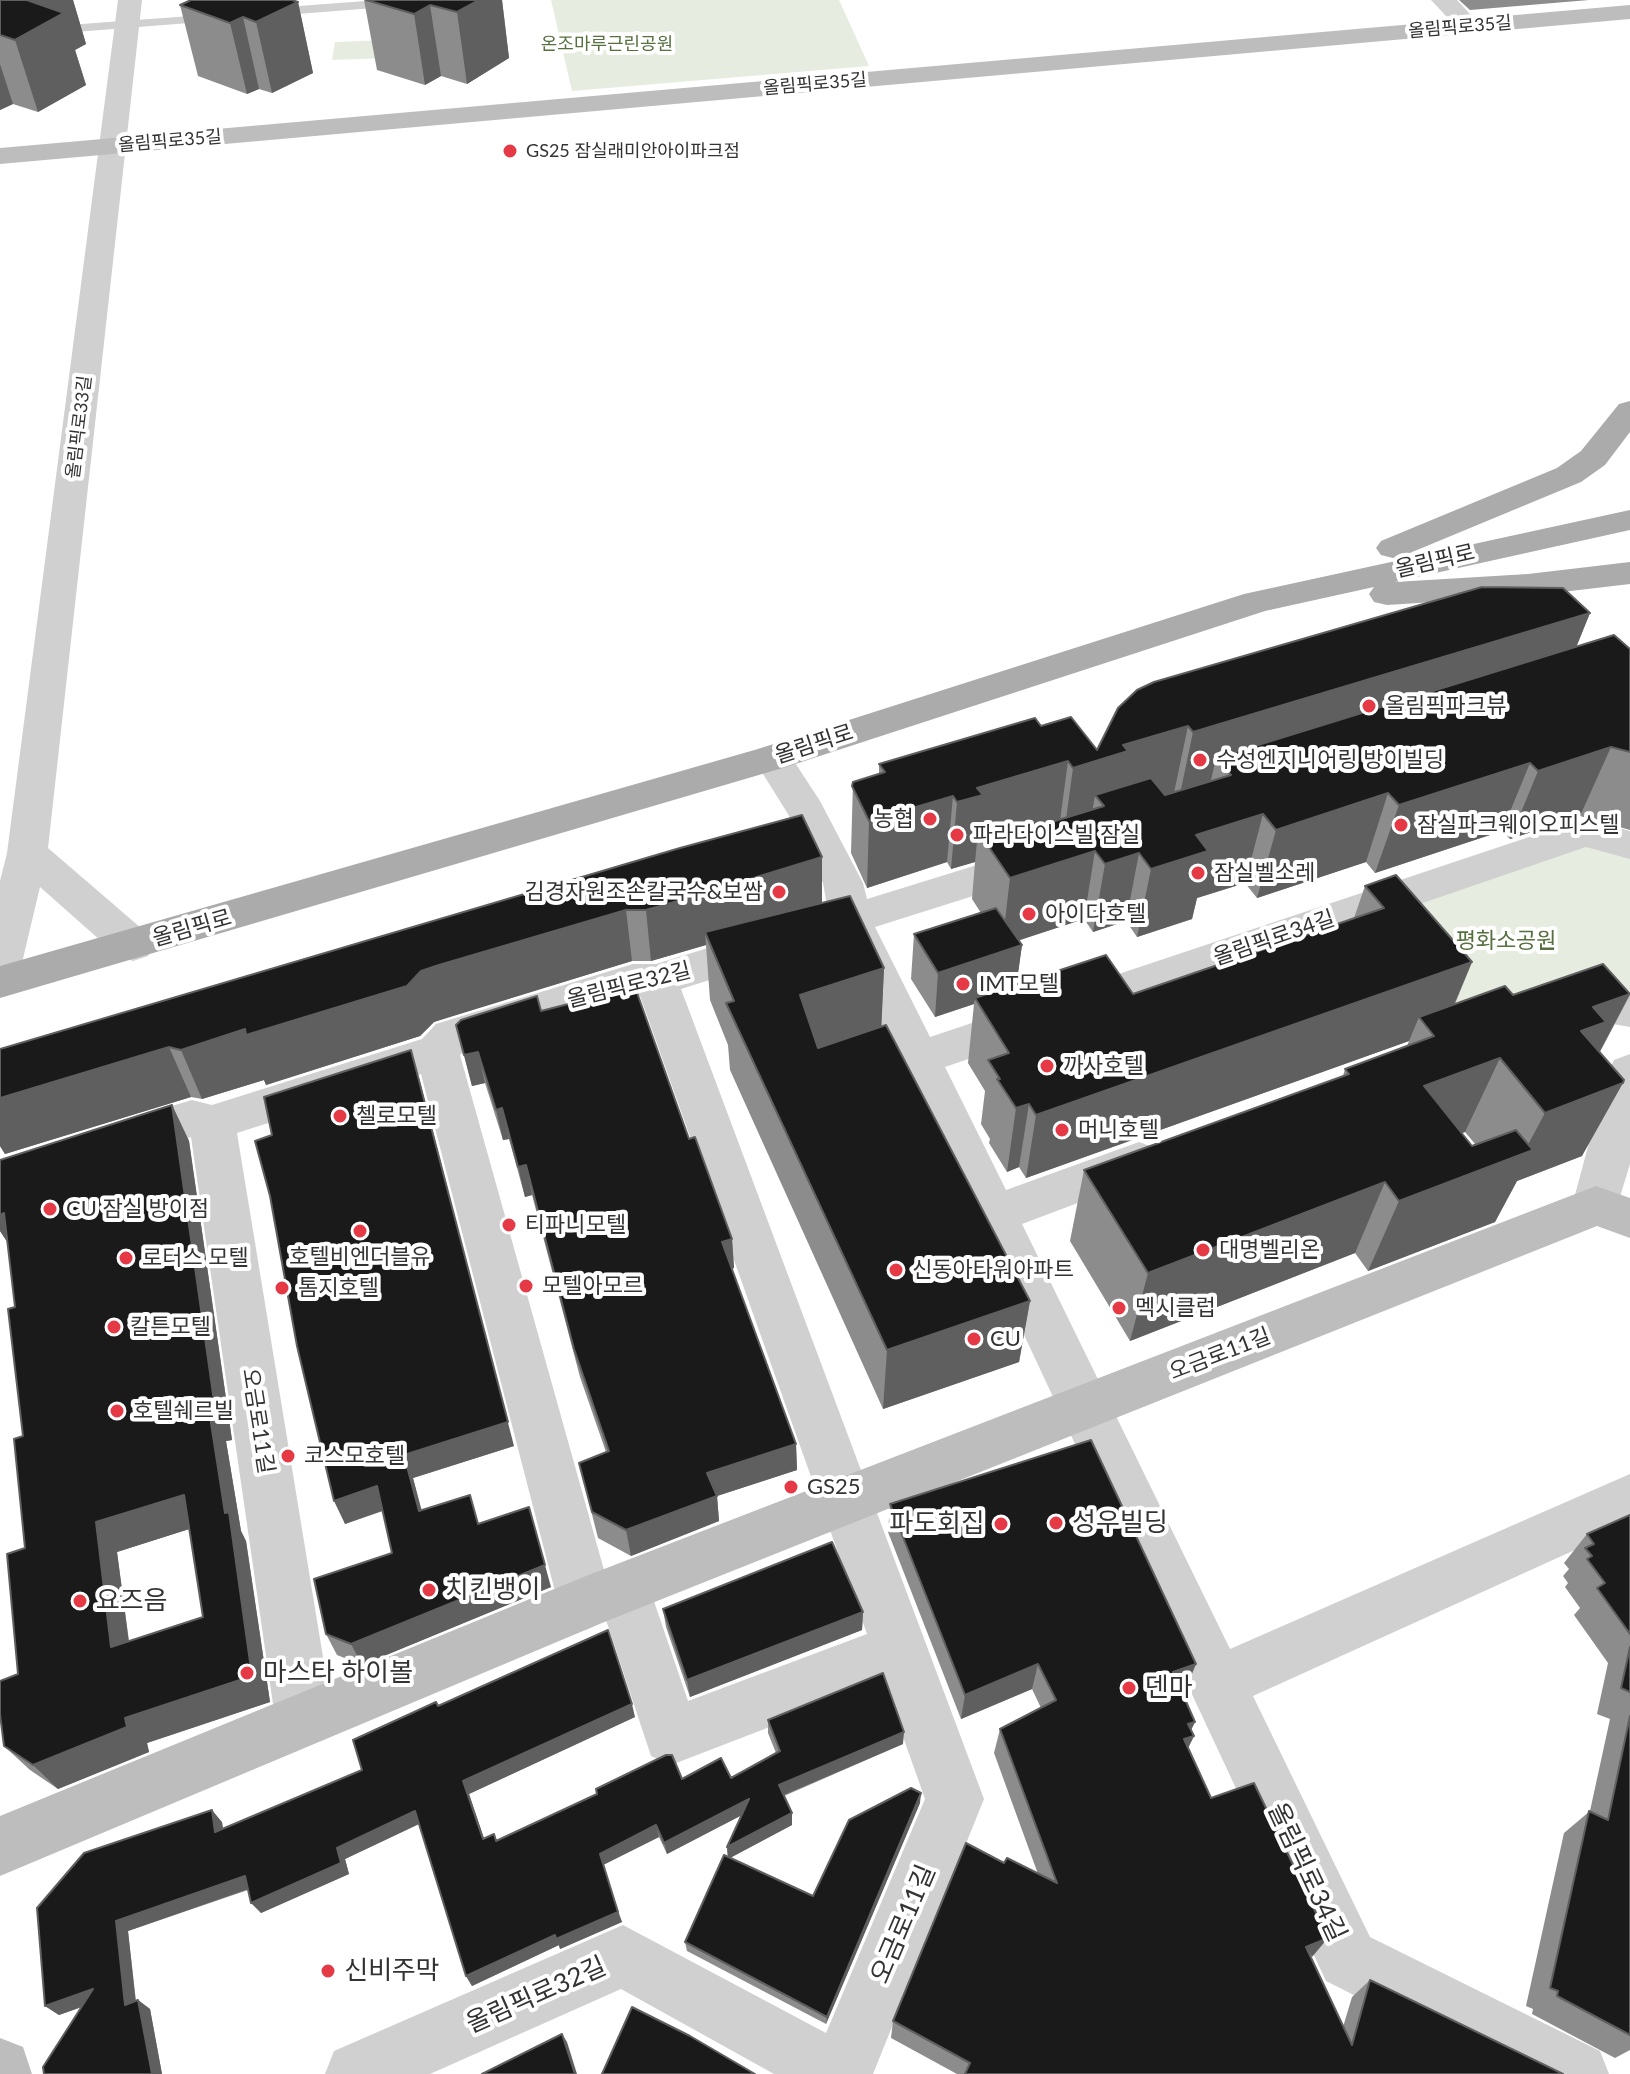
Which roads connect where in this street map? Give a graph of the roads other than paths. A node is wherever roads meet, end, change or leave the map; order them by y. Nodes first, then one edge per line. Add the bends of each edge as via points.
1 (425, 0) edge
2 (1443, 0) edge
3 (128, 12) edge
4 (1630, 12) edge
5 (252, 14) edge
6 (236, 15) edge
7 (1470, 27) junction
8 (0, 34) edge
9 (114, 146) junction
10 (0, 156) edge
11 (1630, 411) edge
12 (1630, 520) edge
13 (1630, 573) edge
14 (1257, 602) junction
15 (772, 758) junction
16 (1630, 845) edge
17 (27, 853) junction
18 (1060, 854) edge
19 (851, 920) junction
20 (133, 945) junction
21 (0, 967) edge
22 (656, 980) junction
23 (0, 982) edge
24 (1630, 1010) edge
25 (1523, 1020) edge
26 (437, 1051) junction
27 (918, 1059) junction
28 (1630, 1072) edge
29 (212, 1123) junction
30 (1170, 1149) edge
31 (89, 1150) edge
32 (1613, 1212) edge
33 (994, 1214) junction
34 (1085, 1407) junction
35 (1630, 1499) edge
36 (846, 1503) junction
37 (605, 1596) junction
38 (900, 1649) junction
39 (1218, 1683) junction
40 (304, 1718) junction
41 (0, 1846) edge
42 (357, 2074) edge
43 (839, 2074) edge
44 (1577, 2074) edge

1 - 5 lane
2 - 7 street
3 - 6 lane
3 - 8 lane
3 - 9 street, 올림픽로33길
4 - 7 street, 올림픽로35길
7 - 9 street, 올림픽로35길
9 - 10 street, 올림픽로35길
9 - 17 street, 올림픽로33길
11 - 14 main road via 1593,458 1569,475
12 - 14 main road, 올림픽로
13 - 14 main road via 1528,585
14 - 15 main road, 올림픽로
15 - 19 street, 올림픽로34길 via 843,883
15 - 20 main road, 올림픽로
16 - 27 street, 올림픽로34길 via 1585,833
17 - 20 street
17 - 21 street, 올림픽로33길
18 - 19 street
19 - 22 street, 올림픽로32길
19 - 27 street, 올림픽로34길
20 - 23 main road, 올림픽로
22 - 26 street, 올림픽로32길 via 633,980 452,1036
22 - 36 street, 오금로11길
24 - 25 street via 1579,1001
26 - 29 street, 올림픽로32길
26 - 37 street
27 - 33 street, 올림픽로34길
28 - 32 street, 오금로11길
29 - 31 street, 올림픽로32길 via 192,1118
29 - 40 street, 오금로11길
30 - 33 street
32 - 34 street, 오금로11길
33 - 34 street, 올림픽로34길
34 - 36 street, 오금로11길
34 - 39 street, 올림픽로34길
35 - 39 street
36 - 37 street, 오금로11길
36 - 38 street, 오금로11길
37 - 38 street via 671,1736
37 - 40 street, 오금로11길
38 - 43 street, 오금로11길 via 955,1799
39 - 44 street, 올림픽로34길 via 1348,1959
40 - 41 street, 오금로11길
42 - 43 street, 올림픽로32길 via 623,1956

